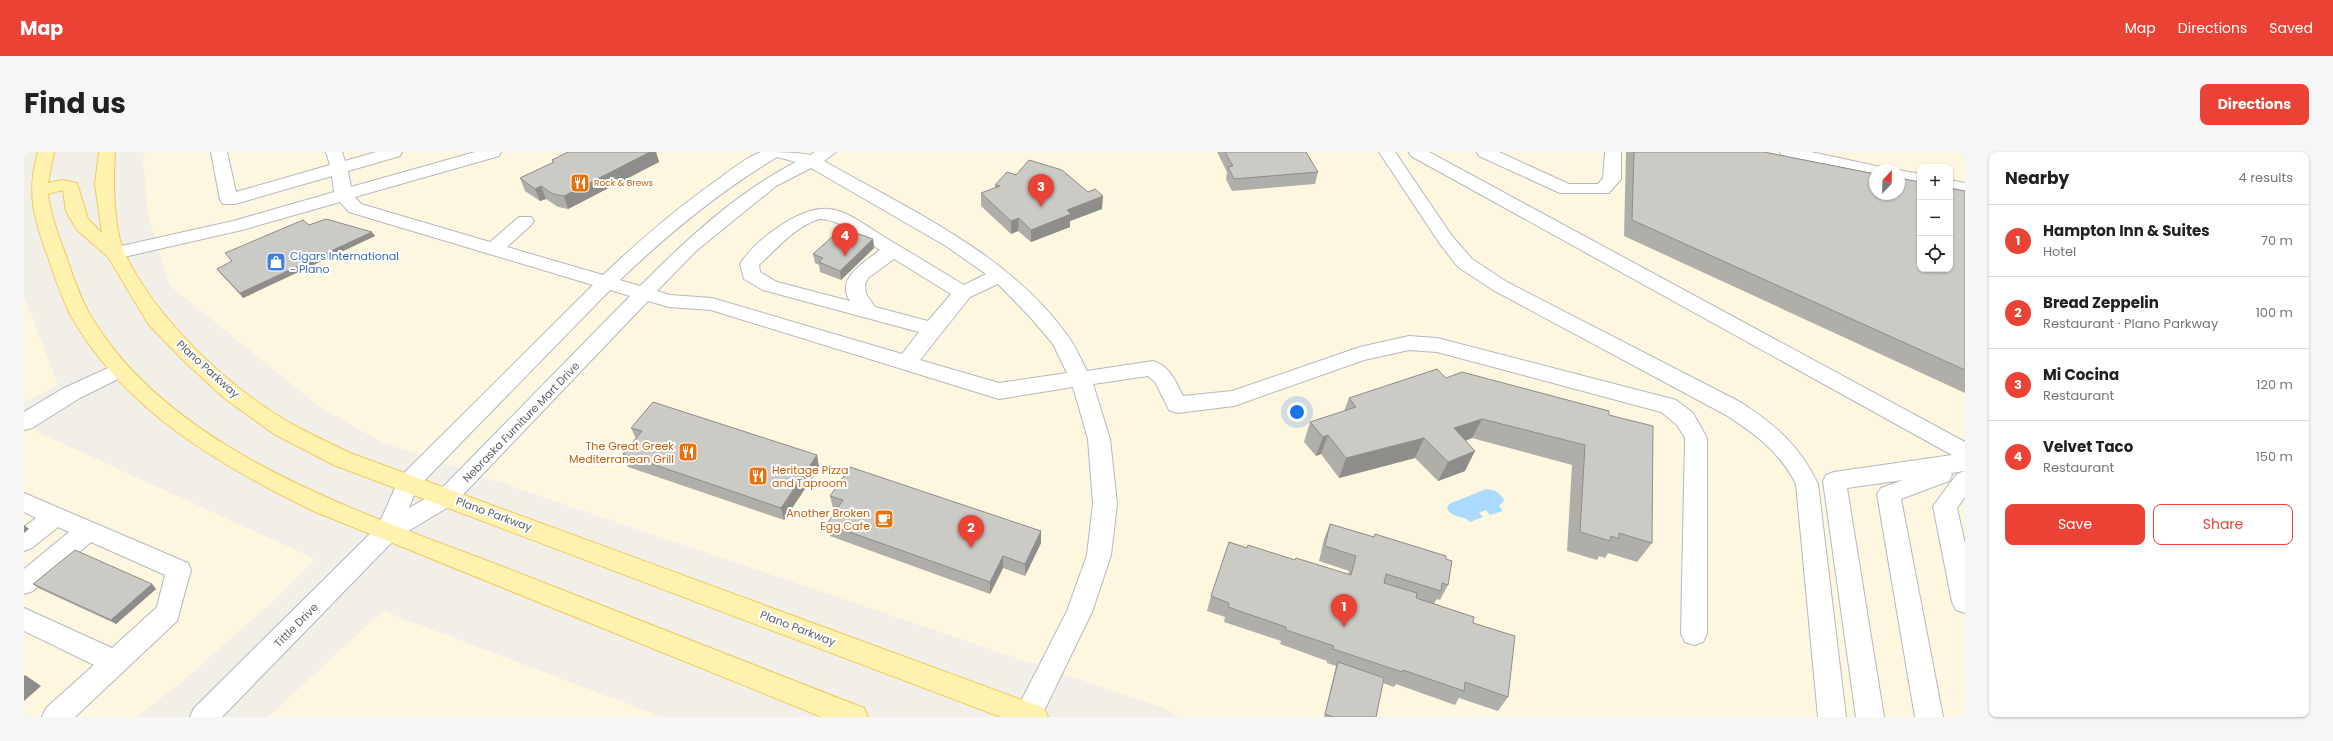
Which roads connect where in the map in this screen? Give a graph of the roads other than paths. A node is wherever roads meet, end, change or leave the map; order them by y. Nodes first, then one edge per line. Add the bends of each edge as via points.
1 (46, 152) edge
2 (108, 152) edge
3 (219, 152) edge
4 (394, 152) edge
5 (493, 152) edge
6 (775, 152) edge
7 (1387, 152) edge
8 (1417, 152) edge
9 (1485, 152) edge
10 (1613, 152) edge
11 (1788, 152) edge
12 (815, 155) edge
13 (337, 160) edge
14 (1869, 169) edge
15 (1905, 176) edge
16 (1917, 178) edge
17 (1953, 186) edge
18 (1965, 188) edge
19 (39, 191) junction
20 (343, 194) junction
21 (525, 221) dead end
22 (494, 248) junction
23 (893, 250) junction
24 (114, 253) junction
25 (1000, 274) junction
26 (607, 282) junction
27 (793, 292) junction
28 (963, 293) junction
29 (646, 294) junction
30 (868, 312) junction
31 (770, 321) junction
32 (932, 330) junction
33 (907, 362) junction
34 (119, 370) junction
35 (1081, 380) junction
36 (24, 422) edge
37 (1965, 452) edge
38 (1965, 462) edge
39 (1965, 466) edge
40 (1965, 480) edge
41 (408, 483) junction
42 (447, 497) junction
43 (24, 502) edge
44 (55, 516) junction
45 (88, 530) junction
46 (387, 532) junction
47 (24, 540) edge
48 (24, 584) edge
49 (1965, 602) edge
50 (24, 619) edge
51 (1694, 634) dead end
52 (115, 662) junction
53 (1030, 716) edge
54 (56, 717) edge
55 (204, 717) edge
56 (854, 717) edge
57 (1832, 717) edge
58 (1870, 717) edge
59 (1930, 717) edge

1 - 19 main road
2 - 24 main road, Plano Parkway via 104,184
3 - 13 street via 229,200
4 - 13 street
5 - 20 street
6 - 12 street
6 - 26 street via 738,173 697,202 652,239
7 - 57 street via 1446,240 1465,263 1500,286 1734,409 1765,429 1798,464 1807,484
8 - 37 street
9 - 10 street via 1566,189 1586,190 1603,189 1612,179
11 - 14 street
12 - 25 street
12 - 29 street, Nebraska Furniture Mart Drive via 770,182 732,211 689,247
13 - 20 street
15 - 16 street
17 - 18 street
19 - 24 main road via 62,185 71,187 72,205 81,225
19 - 34 main road via 42,215 72,297 98,344
20 - 22 street via 355,208
20 - 24 street via 236,226
21 - 22 street
22 - 26 street
23 - 27 street via 844,220 829,214 811,216 792,226 749,264 751,276 770,286
23 - 28 street
23 - 30 street via 861,274 854,284 856,295
24 - 41 main road, Plano Parkway via 156,320 232,393 296,435 342,459
25 - 28 street
25 - 35 street via 1038,313 1061,342
26 - 29 street
26 - 41 street
27 - 30 street
27 - 31 street
28 - 32 street
29 - 31 street via 669,301 712,304
29 - 42 street, Nebraska Furniture Mart Drive
30 - 32 street
31 - 33 street
32 - 33 street
33 - 35 street via 999,391
34 - 36 street
34 - 46 main road via 154,404 196,438 234,461 319,504
35 - 51 street via 1153,368 1163,378 1177,405 1226,399 1360,354 1409,343 1437,345 1668,406 1685,419 1696,438
35 - 53 street via 1099,439 1105,504 1098,555 1079,612
38 - 58 street via 1834,481
39 - 59 street via 1889,494
40 - 49 street via 1945,506
41 - 42 main road, Plano Parkway
41 - 46 street
42 - 46 street, Nebraska Furniture Mart Drive
42 - 53 main road, Plano Parkway
43 - 44 street
44 - 45 street
44 - 47 street
45 - 48 street
45 - 52 street via 179,570 168,613
46 - 55 street, Tittle Drive
46 - 56 main road
50 - 52 street
52 - 54 street

